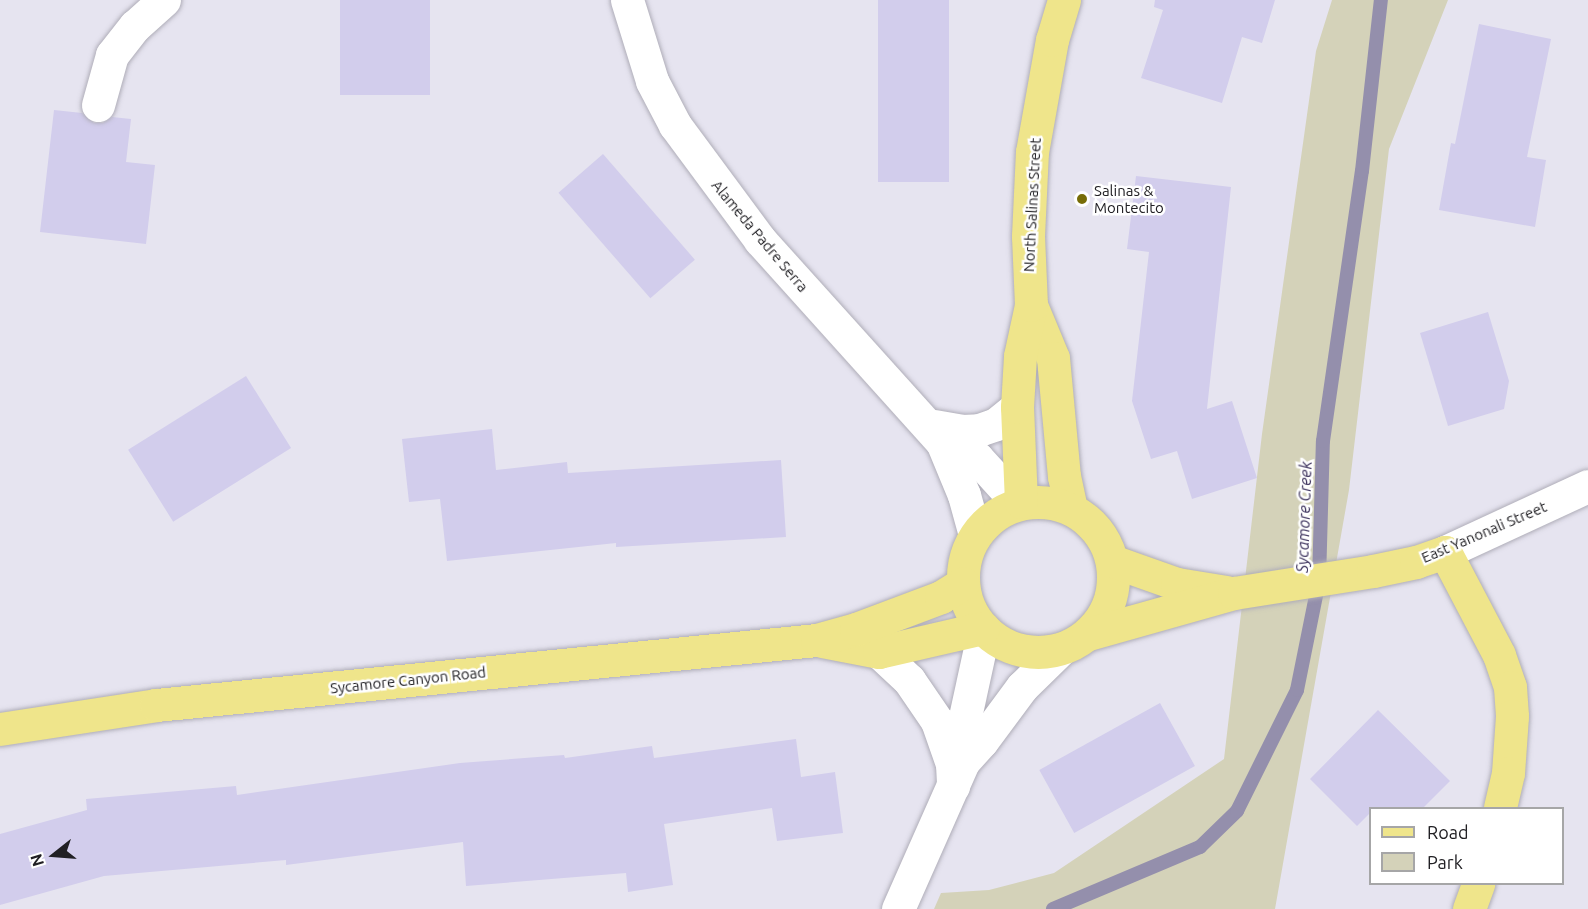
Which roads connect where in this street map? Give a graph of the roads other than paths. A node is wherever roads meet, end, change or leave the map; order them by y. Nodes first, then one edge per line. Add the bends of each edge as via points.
1 (164, 0) edge
2 (627, 0) edge
3 (1064, 0) edge
4 (98, 105) dead end
5 (1031, 305) junction
6 (1017, 407) junction
7 (934, 433) junction
8 (1588, 486) edge
9 (1020, 503) junction
10 (1071, 508) junction
11 (975, 535) junction
12 (1445, 552) junction
13 (1112, 561) junction
14 (963, 583) junction
15 (1234, 593) junction
16 (984, 629) junction
17 (817, 640) junction
18 (1075, 641) junction
19 (879, 652) junction
20 (0, 729) edge
21 (958, 774) junction
22 (1500, 807) edge
23 (1478, 885) edge
24 (898, 909) edge
25 (1469, 909) edge

1 - 4 street via 112,55
2 - 7 street, Alameda Padre Serra via 652,81 709,174 760,240
3 - 5 main road, North Salinas Street via 1052,40 1032,152 1028,236
5 - 6 main road, North Salinas Street via 1020,356
5 - 10 main road, North Salinas Street via 1053,358 1064,476
6 - 7 street via 996,424 979,430
6 - 9 main road, North Salinas Street
7 - 9 street, Alameda Padre Serra via 977,458
7 - 11 street, Alameda Padre Serra via 964,495
8 - 12 street, East Yanonali Street
9 - 10 main road via 1054,502
9 - 11 main road via 988,520
10 - 13 main road via 1098,530
11 - 14 main road via 967,551
12 - 15 main road, East Yanonali Street via 1416,562
12 - 22 main road via 1499,655 1510,687 1512,716
13 - 15 main road, East Yanonali Street via 1177,584
13 - 18 main road via 1110,601 1101,619
14 - 16 main road via 967,602
14 - 17 main road, Sycamore Canyon Road via 941,597
15 - 18 main road, East Yanonali Street
16 - 18 main road via 1025,651 1039,652
16 - 19 main road, Sycamore Canyon Road
16 - 21 street via 965,717
17 - 19 main road, Sycamore Canyon Road
17 - 20 main road, Sycamore Canyon Road via 156,705
18 - 21 street via 1022,687
19 - 21 street via 909,680 937,721
21 - 24 street
23 - 25 main road

